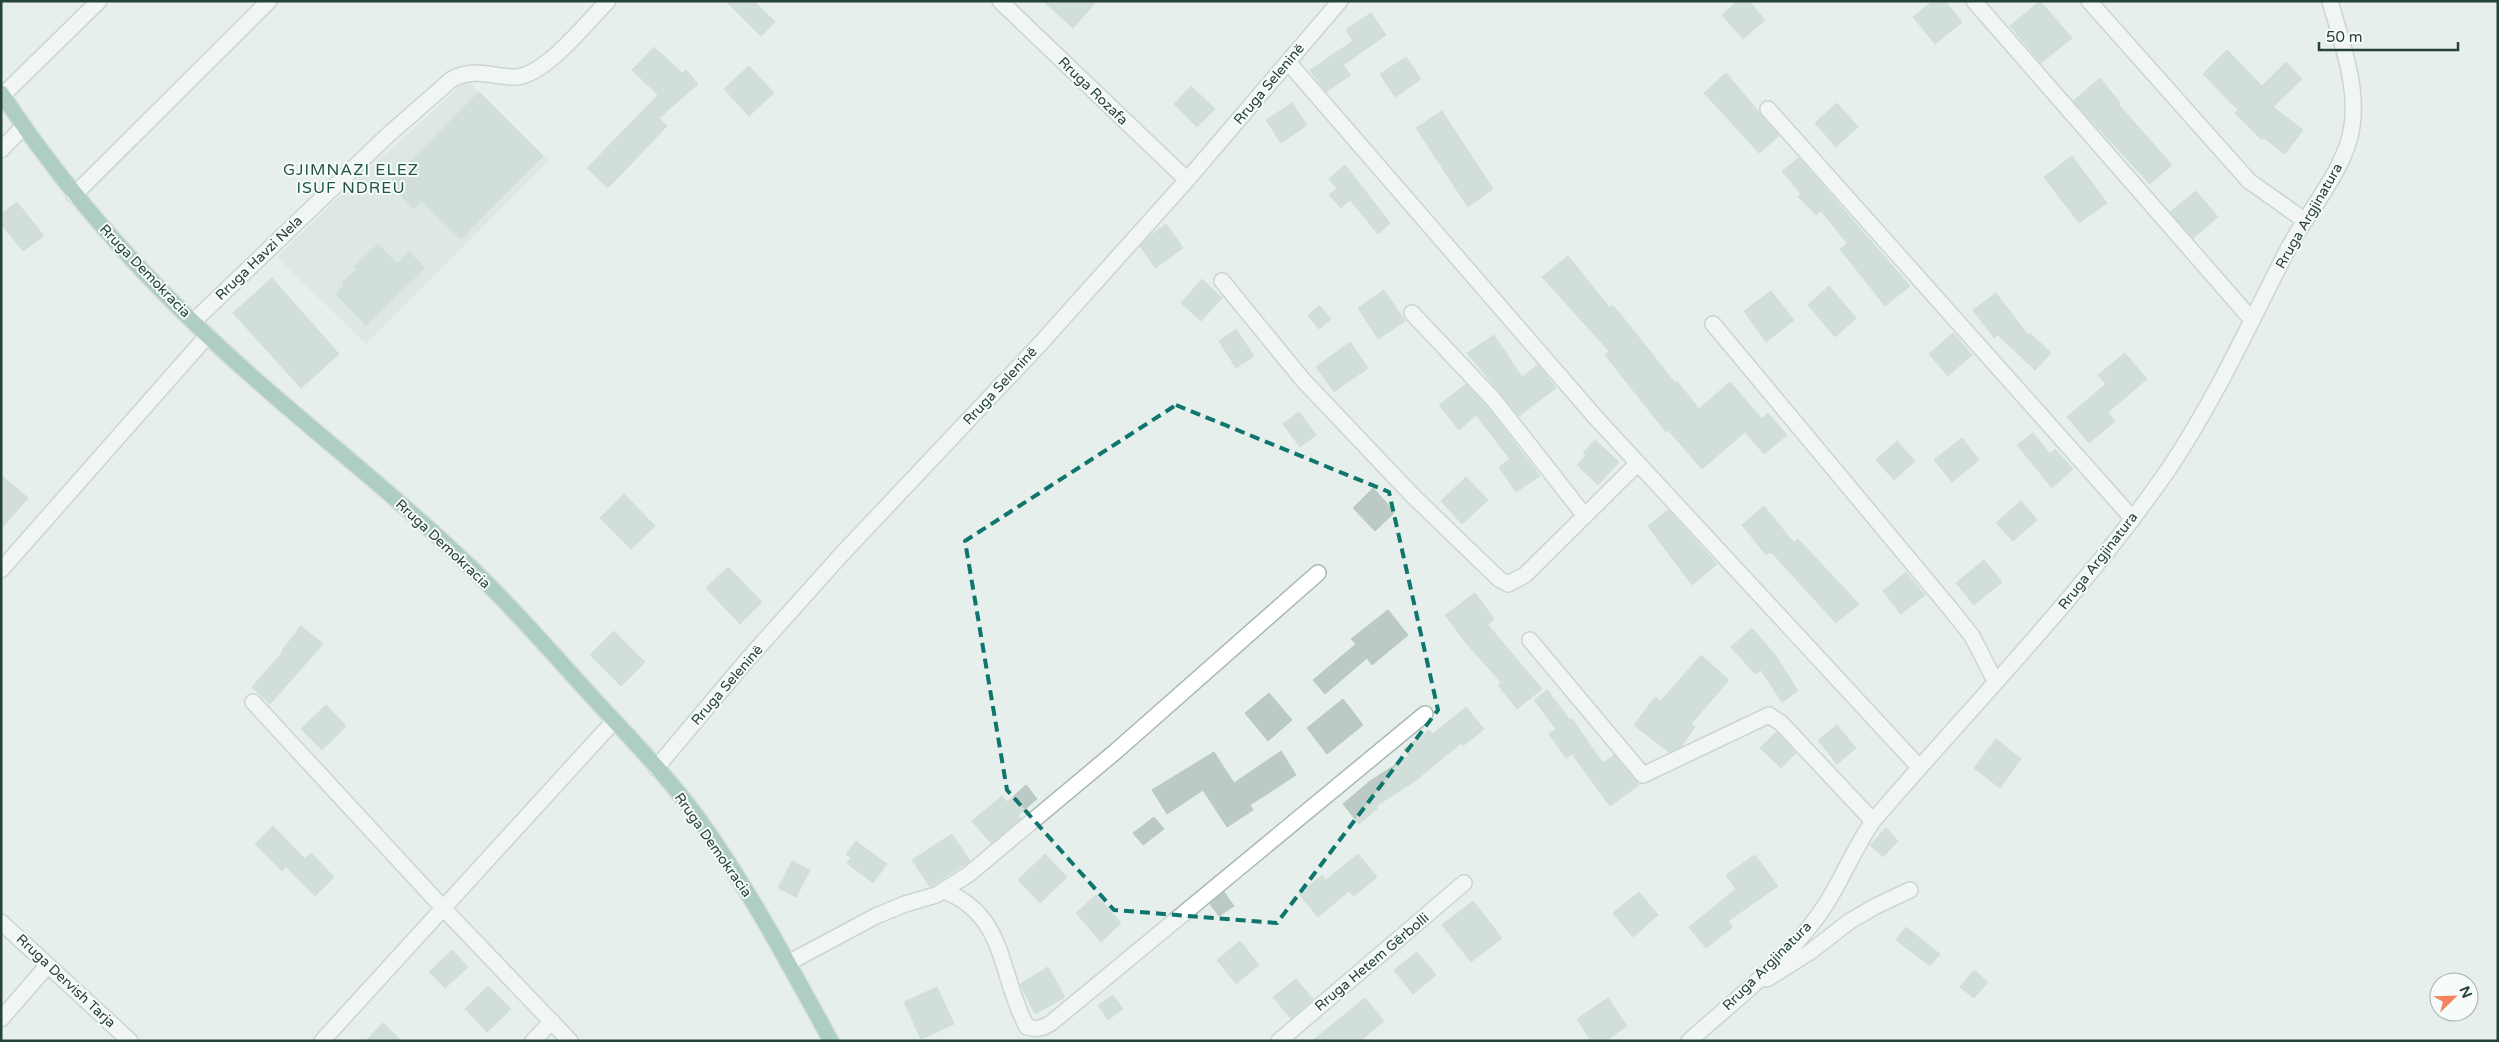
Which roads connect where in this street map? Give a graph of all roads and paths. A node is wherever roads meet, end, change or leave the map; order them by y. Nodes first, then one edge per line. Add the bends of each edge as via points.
1 (99, 1) edge
2 (269, 1) edge
3 (608, 1) edge
4 (1340, 1) edge
5 (1974, 1) edge
6 (2089, 1) edge
7 (2330, 1) edge
8 (1003, 2) edge
9 (1288, 62) junction
10 (2, 94) edge
11 (1768, 109) dead end
12 (23, 127) junction
13 (1, 150) edge
14 (1187, 180) junction
15 (74, 195) junction
16 (2304, 220) junction
17 (1222, 281) dead end
18 (1412, 313) dead end
19 (2252, 320) junction
20 (194, 321) junction
21 (1713, 324) dead end
22 (208, 335) junction
23 (1638, 463) junction
24 (1585, 516) junction
25 (2133, 519) junction
26 (1, 570) edge
27 (1318, 573) dead end
28 (1530, 640) dead end
29 (1995, 681) junction
30 (252, 702) dead end
31 (1425, 714) dead end
32 (614, 720) junction
33 (1919, 767) junction
34 (656, 768) junction
35 (1873, 821) junction
36 (1464, 883) dead end
37 (1910, 890) dead end
38 (944, 891) junction
39 (444, 909) junction
40 (1, 922) edge
41 (788, 963) junction
42 (48, 965) junction
43 (1742, 994) junction
44 (1, 1019) edge
45 (552, 1021) junction
46 (130, 1041) edge
47 (322, 1041) edge
48 (533, 1041) edge
49 (570, 1041) edge
50 (831, 1041) edge
51 (1279, 1041) edge
52 (1688, 1041) edge

1 - 10 street
2 - 15 street
3 - 20 street, Rruga Havzi Nela via 550,59 529,75 515,77 476,71 452,79 388,135
4 - 9 street, Rruga Seleninë
5 - 19 street
6 - 16 street via 2249,181
7 - 16 street, Rruga Argjinatura via 2350,75 2354,104 2352,125 2341,163
8 - 14 street, Rruga Rozafa
9 - 14 street, Rruga Seleninë
9 - 23 street via 1596,419
10 - 12 main road, Rruga Demokracia
11 - 25 street
12 - 13 street
12 - 15 main road, Rruga Demokracia
14 - 34 street, Rruga Seleninë via 1040,344 841,555
15 - 20 main road, Rruga Demokracia via 145,274
16 - 19 street, Rruga Argjinatura
17 - 24 street via 1316,394 1414,497 1499,579 1508,584 1525,575
18 - 24 street via 1494,400
19 - 25 street, Rruga Argjinatura via 2209,402
20 - 22 main road, Rruga Demokracia
21 - 29 street via 1972,636
22 - 26 street
22 - 32 main road, Rruga Demokracia via 461,558
23 - 24 street
23 - 33 street
25 - 29 street, Rruga Argjinatura via 2056,615
27 - 38 street via 1115,752 969,874
28 - 35 street via 1642,775 1769,716 1781,723
29 - 33 street, Rruga Argjinatura
30 - 39 street
31 - 38 street via 1043,1028 1034,1030 1027,1027 999,948 983,919 974,907
32 - 34 main road, Rruga Demokracia
32 - 39 street
33 - 35 street, Rruga Argjinatura
34 - 41 main road, Rruga Demokracia via 698,818 729,863
35 - 43 street, Rruga Argjinatura via 1857,844 1826,904 1795,942
36 - 51 street, Rruga Hetem Gërbolli
37 - 43 street via 1850,921 1810,952
38 - 41 street via 876,916
39 - 45 street
39 - 47 street
40 - 42 street, Rruga Dervish Tarja
41 - 50 main road, Rruga Demokracia
42 - 44 street
42 - 46 street, Rruga Dervish Tarja
43 - 52 street, Rruga Argjinatura
45 - 48 street
45 - 49 street

